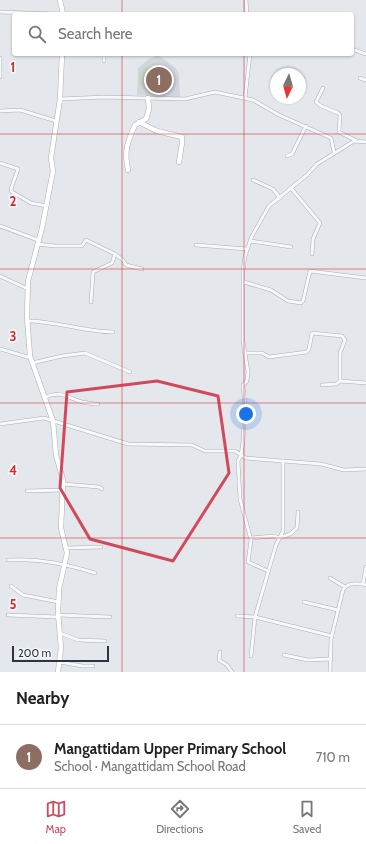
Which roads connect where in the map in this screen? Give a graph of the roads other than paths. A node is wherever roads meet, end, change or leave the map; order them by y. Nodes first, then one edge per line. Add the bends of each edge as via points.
1 (60, 0) edge
2 (246, 0) edge
3 (0, 12) edge
4 (12, 12) edge
5 (63, 12) edge
6 (247, 12) edge
7 (354, 50) edge
8 (366, 54) edge
9 (62, 56) edge
10 (104, 56) edge
11 (250, 56) edge
12 (0, 58) edge
13 (104, 61) dead end
14 (0, 77) edge
15 (360, 78) dead end
16 (366, 80) edge
17 (323, 88) dead end
18 (148, 98) junction
19 (245, 98) junction
20 (60, 99) junction
21 (0, 111) edge
22 (56, 121) junction
23 (140, 122) junction
24 (306, 126) junction
25 (358, 141) junction
26 (366, 142) edge
27 (334, 152) junction
28 (287, 156) dead end
29 (179, 162) dead end
30 (0, 163) edge
31 (128, 170) dead end
32 (253, 180) dead end
33 (291, 188) junction
34 (280, 198) junction
35 (47, 206) junction
36 (0, 226) edge
37 (250, 241) junction
38 (38, 242) junction
39 (196, 245) dead end
40 (291, 247) dead end
41 (247, 249) junction
42 (115, 254) junction
43 (312, 254) dead end
44 (142, 269) dead end
45 (0, 276) edge
46 (366, 278) edge
47 (244, 282) junction
48 (28, 289) junction
49 (91, 302) dead end
50 (28, 321) junction
51 (113, 332) dead end
52 (0, 349) edge
53 (244, 353) junction
54 (31, 358) junction
55 (32, 364) junction
56 (130, 372) dead end
57 (340, 380) junction
58 (366, 383) edge
59 (322, 385) dead end
60 (45, 397) junction
61 (98, 404) dead end
62 (53, 421) junction
63 (0, 424) edge
64 (241, 455) junction
65 (283, 461) junction
66 (366, 469) edge
67 (63, 484) junction
68 (102, 489) dead end
69 (63, 490) junction
70 (26, 491) dead end
71 (298, 512) dead end
72 (251, 538) junction
73 (279, 538) junction
74 (101, 547) dead end
75 (66, 548) junction
76 (8, 560) dead end
77 (66, 565) junction
78 (366, 567) edge
79 (268, 571) junction
80 (95, 573) dead end
81 (330, 578) dead end
82 (364, 584) edge
83 (11, 586) dead end
84 (345, 587) junction
85 (59, 602) junction
86 (304, 602) dead end
87 (338, 610) junction
88 (8, 615) dead end
89 (58, 616) junction
90 (237, 616) dead end
91 (110, 617) dead end
92 (254, 617) junction
93 (60, 633) junction
94 (332, 636) junction
95 (105, 641) dead end
96 (220, 652) dead end
97 (284, 655) dead end
98 (251, 656) dead end
99 (331, 660) junction
100 (60, 662) junction
101 (93, 666) dead end
102 (58, 672) edge
103 (232, 672) edge
104 (330, 672) edge

1 - 5 main road
2 - 6 street
3 - 4 street
7 - 8 street
9 - 20 main road
10 - 13 street
11 - 19 street
12 - 14 street
15 - 16 street
17 - 25 street via 316,102 340,114 339,132
18 - 19 street via 192,99 214,92
18 - 20 street
18 - 23 main road via 146,119
19 - 24 street
20 - 22 main road
21 - 22 street via 20,110
22 - 35 main road via 51,158 53,171
23 - 29 main road via 157,131 182,137
23 - 31 main road via 134,125 125,153
24 - 27 street via 332,139
24 - 28 street via 292,154
25 - 26 street
25 - 27 street
27 - 33 street
30 - 35 street via 18,169 10,189 12,192 31,203
32 - 34 street via 273,189
33 - 34 street
33 - 43 street via 320,223 313,239
34 - 37 street via 268,206
35 - 38 main road
36 - 38 street
37 - 40 street
37 - 41 street
38 - 42 street via 75,247 82,246 86,240
38 - 48 main road
39 - 41 street
41 - 47 street
42 - 44 street via 124,260 126,265
42 - 49 street via 112,263 93,272
45 - 48 street
46 - 47 street via 310,272 301,302 288,301 271,290
47 - 53 street
48 - 50 main road
50 - 51 street via 53,322 100,332
50 - 54 main road
52 - 54 street
53 - 57 street via 262,353 269,357 306,352 312,333 342,336 345,340 340,352
53 - 64 street via 248,372 247,381 243,385 245,406
54 - 55 main road
55 - 56 street via 85,353
55 - 60 main road
57 - 58 street
57 - 59 street via 336,384
60 - 61 street via 53,394 62,395
60 - 62 main road
62 - 63 street via 44,418
62 - 64 street via 128,444 192,446 205,451 235,452
62 - 67 main road via 56,455
64 - 65 street via 246,458
64 - 72 street via 238,461 240,499
65 - 66 street via 321,464 344,470
65 - 73 street via 283,531
67 - 68 street
67 - 69 main road
69 - 70 street
69 - 75 main road via 61,528
71 - 73 street via 297,528
72 - 73 street
72 - 79 street via 248,562
73 - 79 street
74 - 75 street
75 - 77 main road
76 - 77 street via 31,559
77 - 80 street
77 - 85 main road via 59,589
78 - 82 street
79 - 92 street
81 - 84 street
82 - 84 street via 350,584
83 - 85 street via 23,595
84 - 87 street
85 - 89 main road
86 - 87 street
87 - 94 street
88 - 89 street
89 - 91 street
89 - 93 main road
90 - 92 street
92 - 94 street
92 - 98 street
93 - 95 street via 78,640
93 - 100 main road
94 - 99 street
96 - 103 street via 219,660
97 - 99 street via 308,660
99 - 104 street
100 - 101 street
100 - 102 main road

